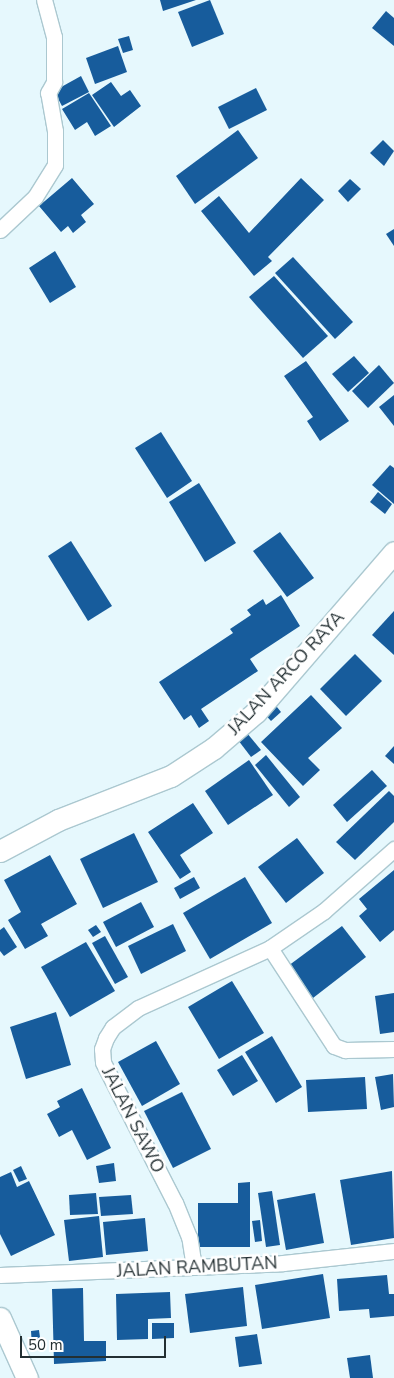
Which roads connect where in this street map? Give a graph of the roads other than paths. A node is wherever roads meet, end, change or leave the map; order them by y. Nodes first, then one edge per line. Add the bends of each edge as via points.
1 (44, 0) edge
2 (0, 230) edge
3 (394, 552) edge
4 (394, 849) edge
5 (0, 851) edge
6 (270, 948) junction
7 (394, 1049) edge
8 (394, 1251) edge
9 (194, 1267) junction
10 (0, 1275) edge
11 (0, 1318) edge
12 (27, 1378) edge

1 - 2 street via 54,37 54,82 48,93 55,131 55,165 35,197
3 - 5 main road, JALAN ARCO RAYA via 256,712 214,748 171,776 58,820
4 - 6 street, JALAN SAWO via 324,912
6 - 7 street via 334,1046 345,1050
6 - 9 street, JALAN SAWO via 138,1008 114,1027 102,1049 103,1062 184,1225
8 - 9 street, JALAN RAMBUTAN via 283,1263
9 - 10 street, JALAN RAMBUTAN
11 - 12 main road

